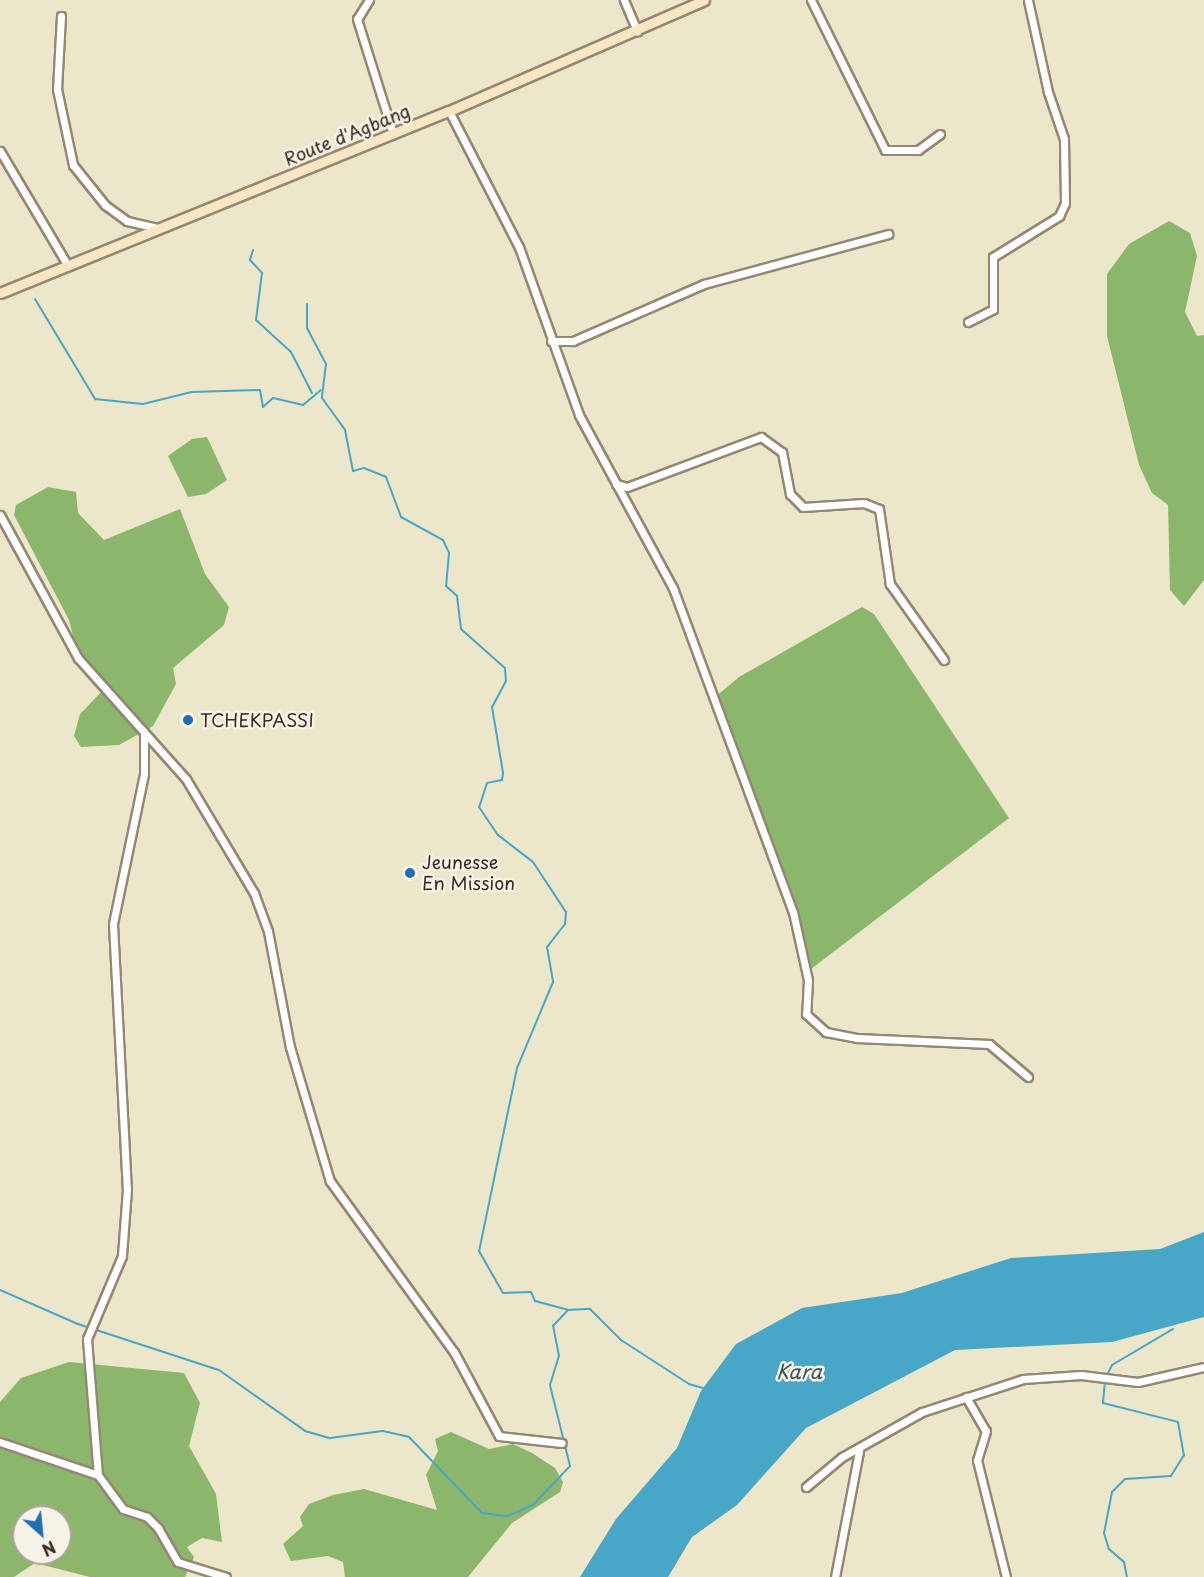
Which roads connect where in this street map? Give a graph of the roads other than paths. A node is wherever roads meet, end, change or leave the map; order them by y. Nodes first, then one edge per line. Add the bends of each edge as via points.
1 (369, 0) edge
2 (624, 0) edge
3 (704, 0) edge
4 (811, 0) edge
5 (1028, 0) edge
6 (60, 16) dead end
7 (637, 31) junction
8 (449, 111) junction
9 (393, 134) junction
10 (940, 134) dead end
11 (0, 151) edge
12 (158, 228) junction
13 (888, 234) dead end
14 (68, 266) junction
15 (0, 293) edge
16 (968, 322) dead end
17 (551, 341) junction
18 (616, 484) junction
19 (0, 515) edge
20 (944, 660) dead end
21 (144, 732) junction
22 (1028, 1077) dead end
23 (1204, 1367) edge
24 (966, 1397) junction
25 (0, 1442) edge
26 (562, 1443) dead end
27 (859, 1451) junction
28 (98, 1475) junction
29 (806, 1487) dead end
30 (225, 1577) edge
31 (835, 1577) edge
32 (1006, 1577) edge

1 - 9 street via 357,19
2 - 7 street
3 - 7 main road, Route d'Agbang
4 - 10 street via 885,150 918,150
5 - 16 street via 1048,92 1064,139 1065,203 1059,216 993,257 997,298 993,309
6 - 12 street via 57,89 73,165 105,205 127,221
7 - 8 main road, Route d'Agbang
8 - 9 main road, Route d'Agbang
8 - 17 street via 519,247
9 - 12 main road, Route d'Agbang
11 - 14 street
12 - 14 main road, Route d'Agbang
13 - 17 street via 705,284 573,341
14 - 15 main road, Route d'Agbang
17 - 18 street via 579,415
18 - 20 street via 627,487 761,437 782,452 790,494 803,507 864,503 879,509 890,584
18 - 22 street via 673,588 793,912 808,981 806,1014 826,1032 857,1038 989,1044
19 - 21 street via 78,658
21 - 26 street via 186,779 254,893 268,931 290,1047 330,1180 454,1352 499,1436 505,1441
21 - 28 street via 144,774 113,924 127,1189 122,1256 88,1333
23 - 24 street via 1138,1382 1081,1375 1023,1379
24 - 27 street via 921,1412
24 - 32 street via 986,1431 977,1460
25 - 28 street
27 - 29 street via 842,1457
27 - 31 street
28 - 30 street via 123,1509 147,1517 159,1528 178,1562

